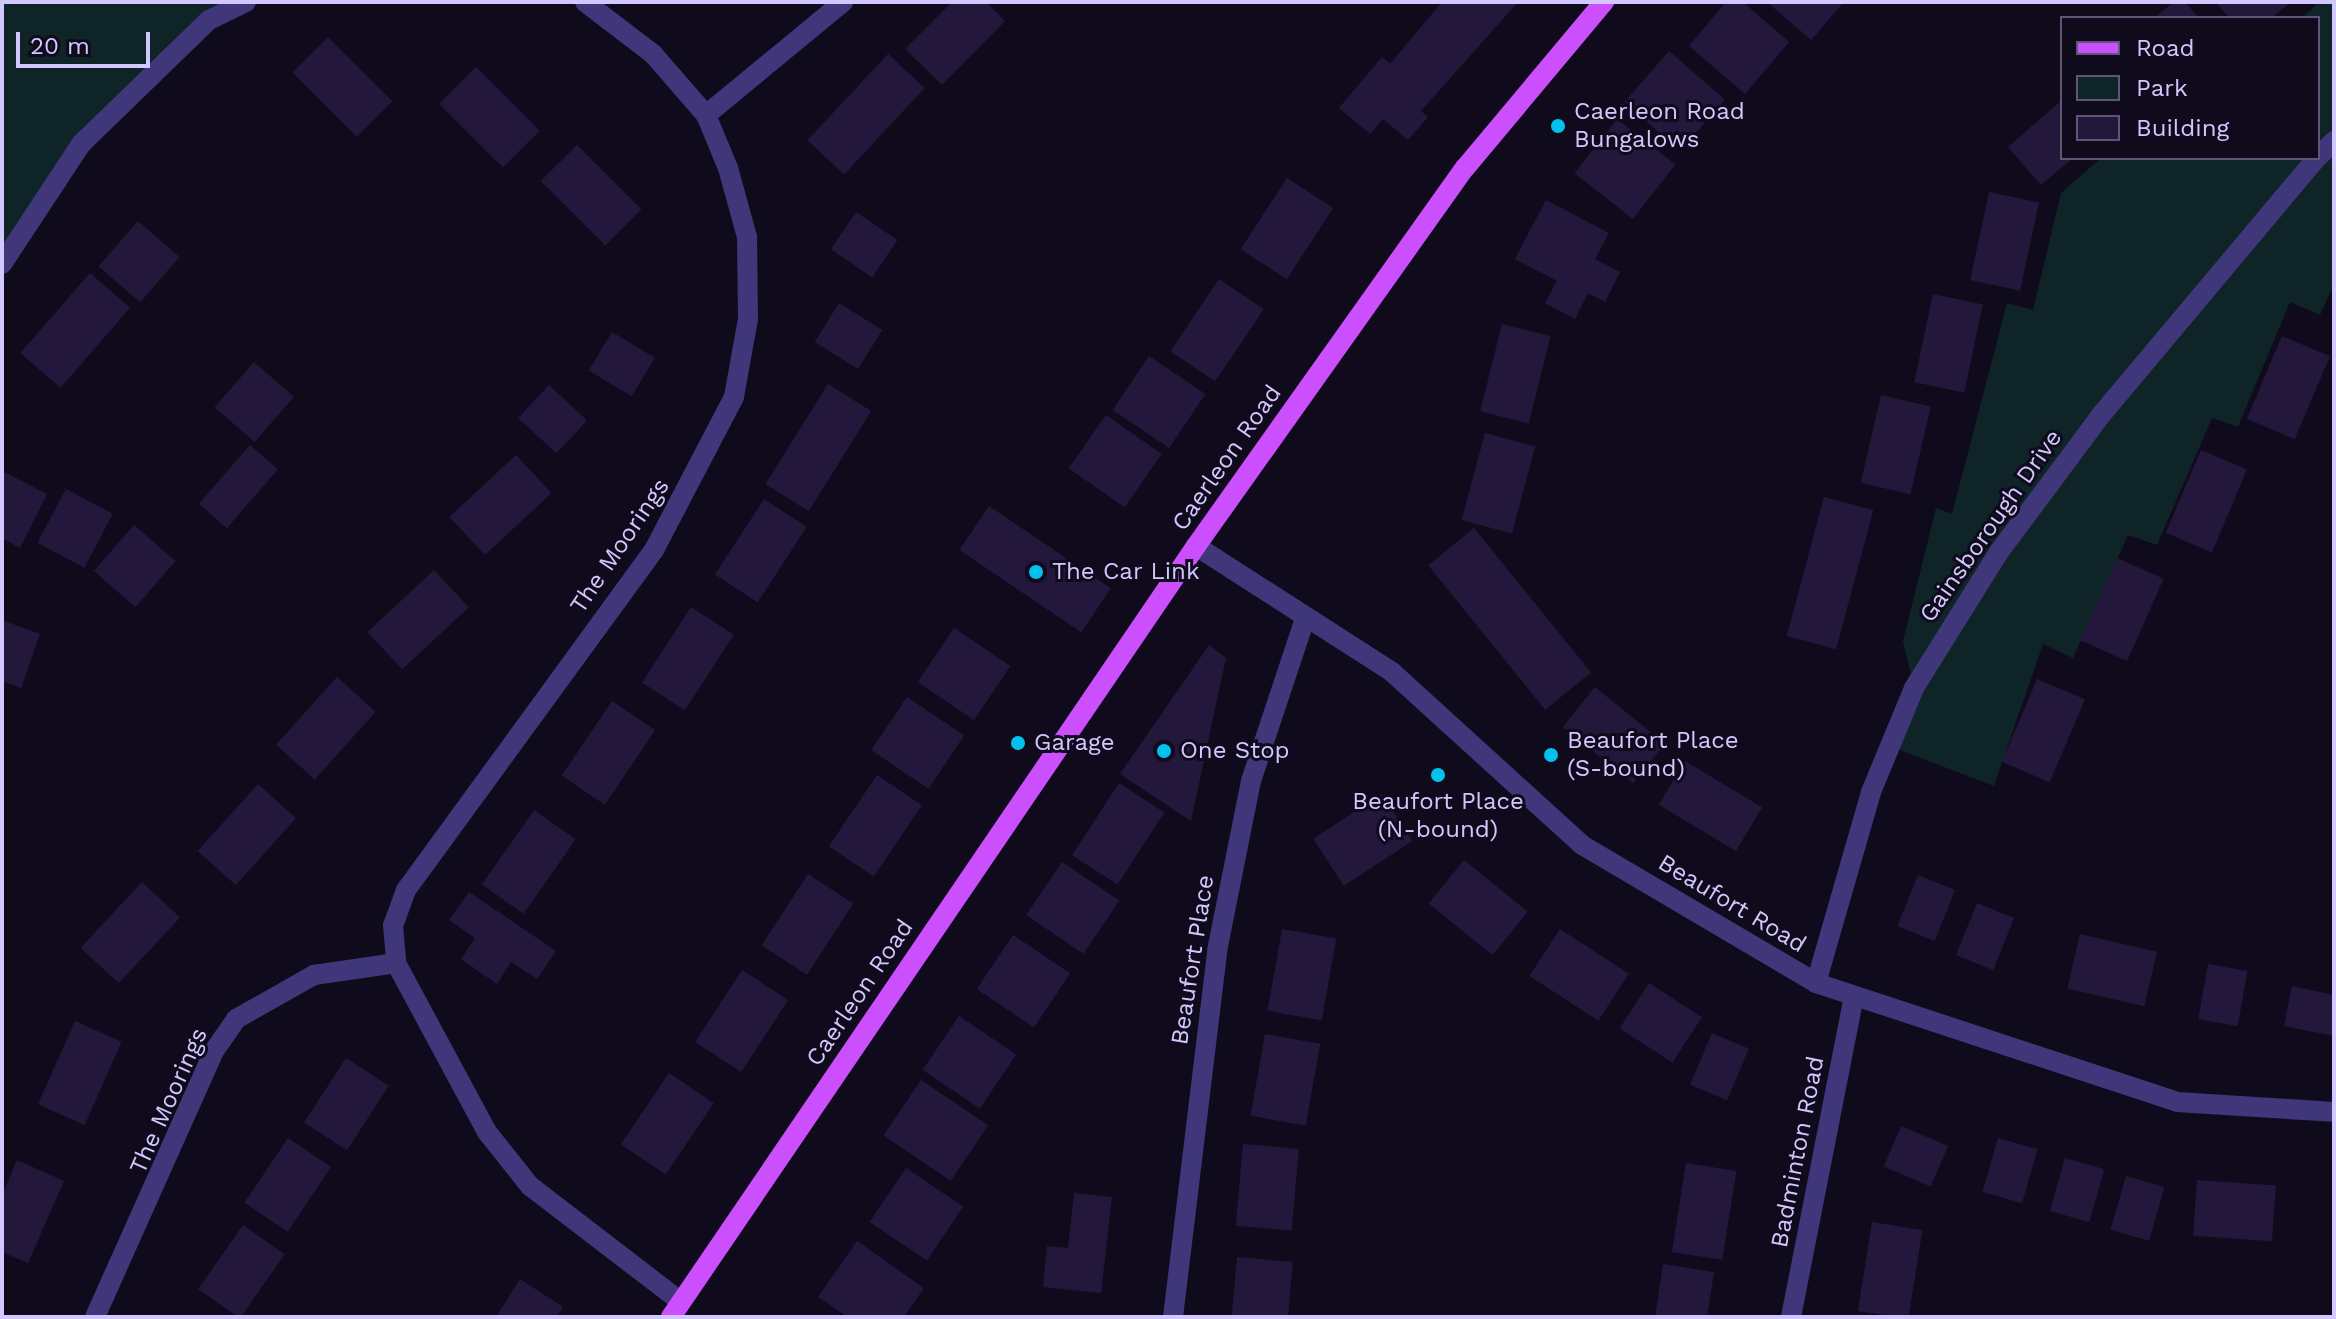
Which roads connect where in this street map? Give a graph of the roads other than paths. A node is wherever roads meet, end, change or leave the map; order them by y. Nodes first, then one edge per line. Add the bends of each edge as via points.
1 (246, 2) edge
2 (585, 2) edge
3 (843, 2) edge
4 (1604, 2) edge
5 (706, 115) junction
6 (2334, 141) edge
7 (2320, 156) edge
8 (2316, 160) edge
9 (2, 264) edge
10 (1196, 546) junction
11 (1305, 619) junction
12 (396, 963) junction
13 (1816, 983) junction
14 (1854, 997) junction
15 (2334, 1112) edge
16 (676, 1310) edge
17 (95, 1317) edge
18 (1173, 1317) edge
19 (1791, 1317) edge

1 - 9 street via 209,20 81,144
2 - 5 street, The Moorings via 653,54
3 - 5 street
4 - 10 main road, Caerleon Road via 1465,168
5 - 12 street, The Moorings via 747,237 748,319 734,397 654,550 406,890 393,925
6 - 7 street, Gainsborough Drive
8 - 13 street, Gainsborough Drive via 2101,415 1999,552 1914,688 1871,792
10 - 11 street, Beaufort Road
10 - 16 main road, Caerleon Road
11 - 13 street, Beaufort Road via 1392,672 1582,845
11 - 18 street, Beaufort Place via 1251,781 1217,951
12 - 16 street, The Moorings via 487,1132 530,1186
12 - 17 street, The Moorings via 314,975 236,1019 214,1051
13 - 14 street, Beaufort Road
14 - 15 street, Beaufort Road via 2177,1102
14 - 19 street, Badminton Road

